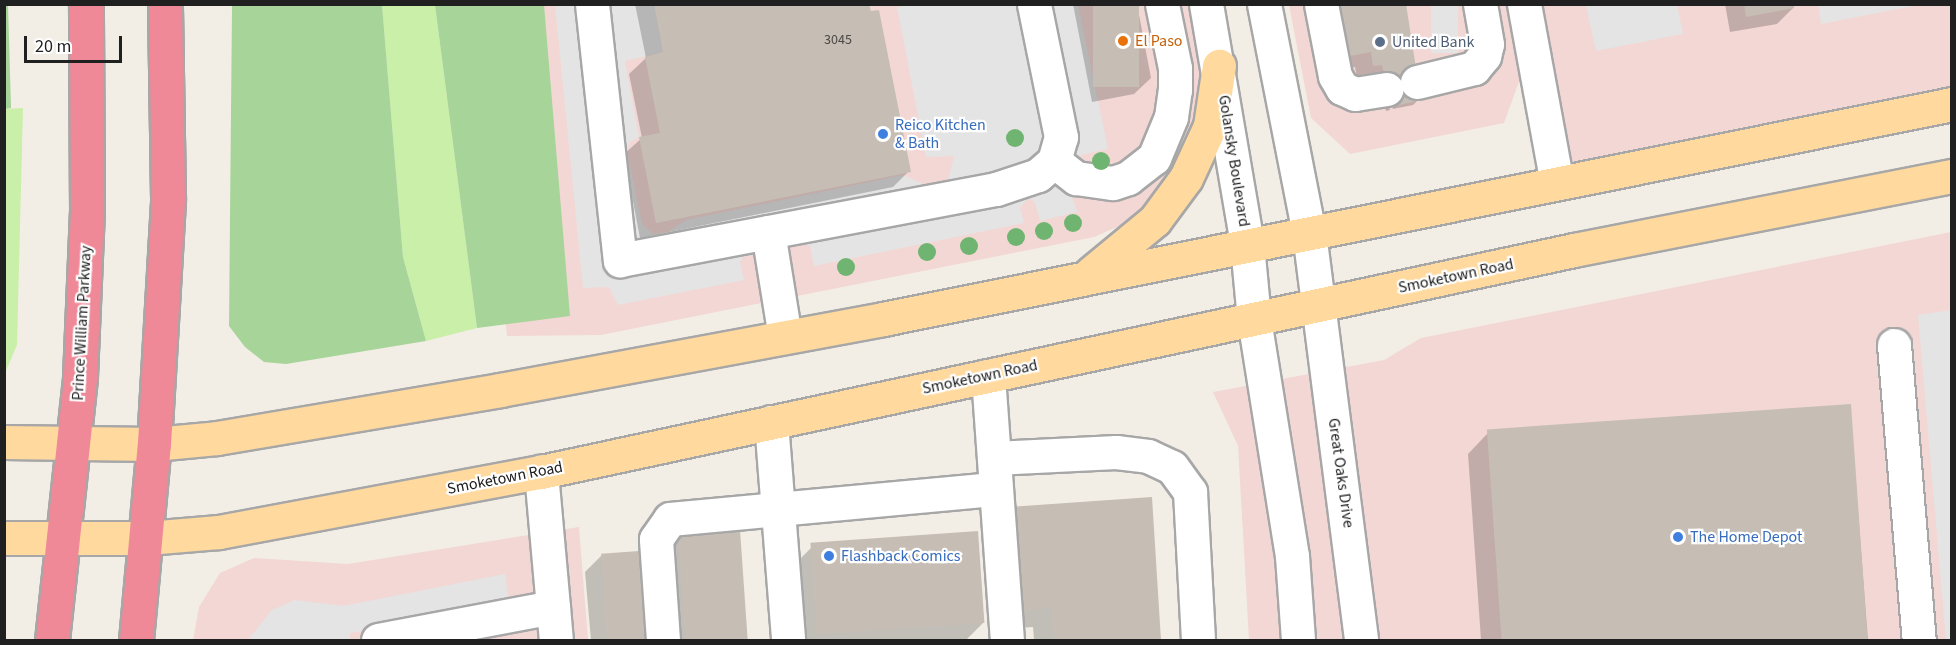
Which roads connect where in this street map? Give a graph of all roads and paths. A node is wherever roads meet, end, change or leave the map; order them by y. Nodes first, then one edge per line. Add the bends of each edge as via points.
1 (86, 4) edge
2 (165, 4) edge
3 (592, 4) edge
4 (1034, 4) edge
5 (1162, 4) edge
6 (1206, 4) edge
7 (1264, 4) edge
8 (1321, 4) edge
9 (1480, 4) edge
10 (1524, 4) edge
11 (1219, 66) junction
12 (1952, 104) edge
13 (1054, 161) junction
14 (1952, 176) edge
15 (1557, 183) junction
16 (768, 232) junction
17 (1309, 233) junction
18 (1247, 245) junction
19 (1084, 278) junction
20 (1319, 305) junction
21 (1254, 319) junction
22 (785, 337) junction
23 (1894, 345) dead end
24 (988, 376) junction
25 (771, 422) junction
26 (4, 442) edge
27 (154, 444) junction
28 (75, 445) junction
29 (541, 472) junction
30 (995, 473) junction
31 (777, 508) junction
32 (4, 538) edge
33 (147, 538) junction
34 (64, 539) junction
35 (553, 607) junction
36 (520, 627) edge
37 (391, 639) edge
38 (52, 640) edge
39 (136, 640) edge
40 (556, 640) edge
41 (663, 640) edge
42 (788, 640) edge
43 (1007, 640) edge
44 (1198, 640) edge
45 (1298, 640) edge
46 (1361, 640) edge
47 (1919, 640) edge

1 - 28 highway, Prince William Parkway via 87,209
2 - 27 highway via 168,198
3 - 16 street via 620,260
4 - 13 street via 1061,132
5 - 13 street via 1176,68 1175,90 1171,117 1154,158 1128,178 1113,183 1076,178
6 - 11 street, Golansky Boulevard
7 - 17 street
8 - 9 street via 1335,76 1342,88 1355,94 1474,68 1484,56 1487,44
10 - 15 street
11 - 18 street, Golansky Boulevard
11 - 19 main road via 1210,126 1186,178 1155,220
12 - 15 main road
13 - 16 street via 1038,175 1014,185
14 - 20 main road, Smoketown Road
15 - 17 main road
16 - 22 street
17 - 18 main road
17 - 20 street
18 - 19 main road
18 - 21 street, Golansky Boulevard
19 - 22 main road
20 - 21 main road, Smoketown Road
20 - 46 street, Great Oaks Drive
21 - 24 main road, Smoketown Road
21 - 45 street via 1292,556
22 - 27 main road via 259,432
23 - 47 street
24 - 25 main road, Smoketown Road
24 - 30 street
25 - 29 main road, Smoketown Road
25 - 31 street
26 - 28 main road
27 - 28 main road
27 - 33 highway
28 - 34 highway, Prince William Parkway
29 - 33 main road, Smoketown Road via 219,532
29 - 35 street
30 - 31 street
30 - 43 street
30 - 44 street via 1116,452 1148,456 1172,467 1190,492
31 - 41 street via 670,519 660,528 656,539
31 - 42 street
32 - 34 main road, Smoketown Road
33 - 34 main road, Smoketown Road
33 - 39 highway
34 - 38 highway, Prince William Parkway
35 - 36 street
35 - 40 street
36 - 37 street

